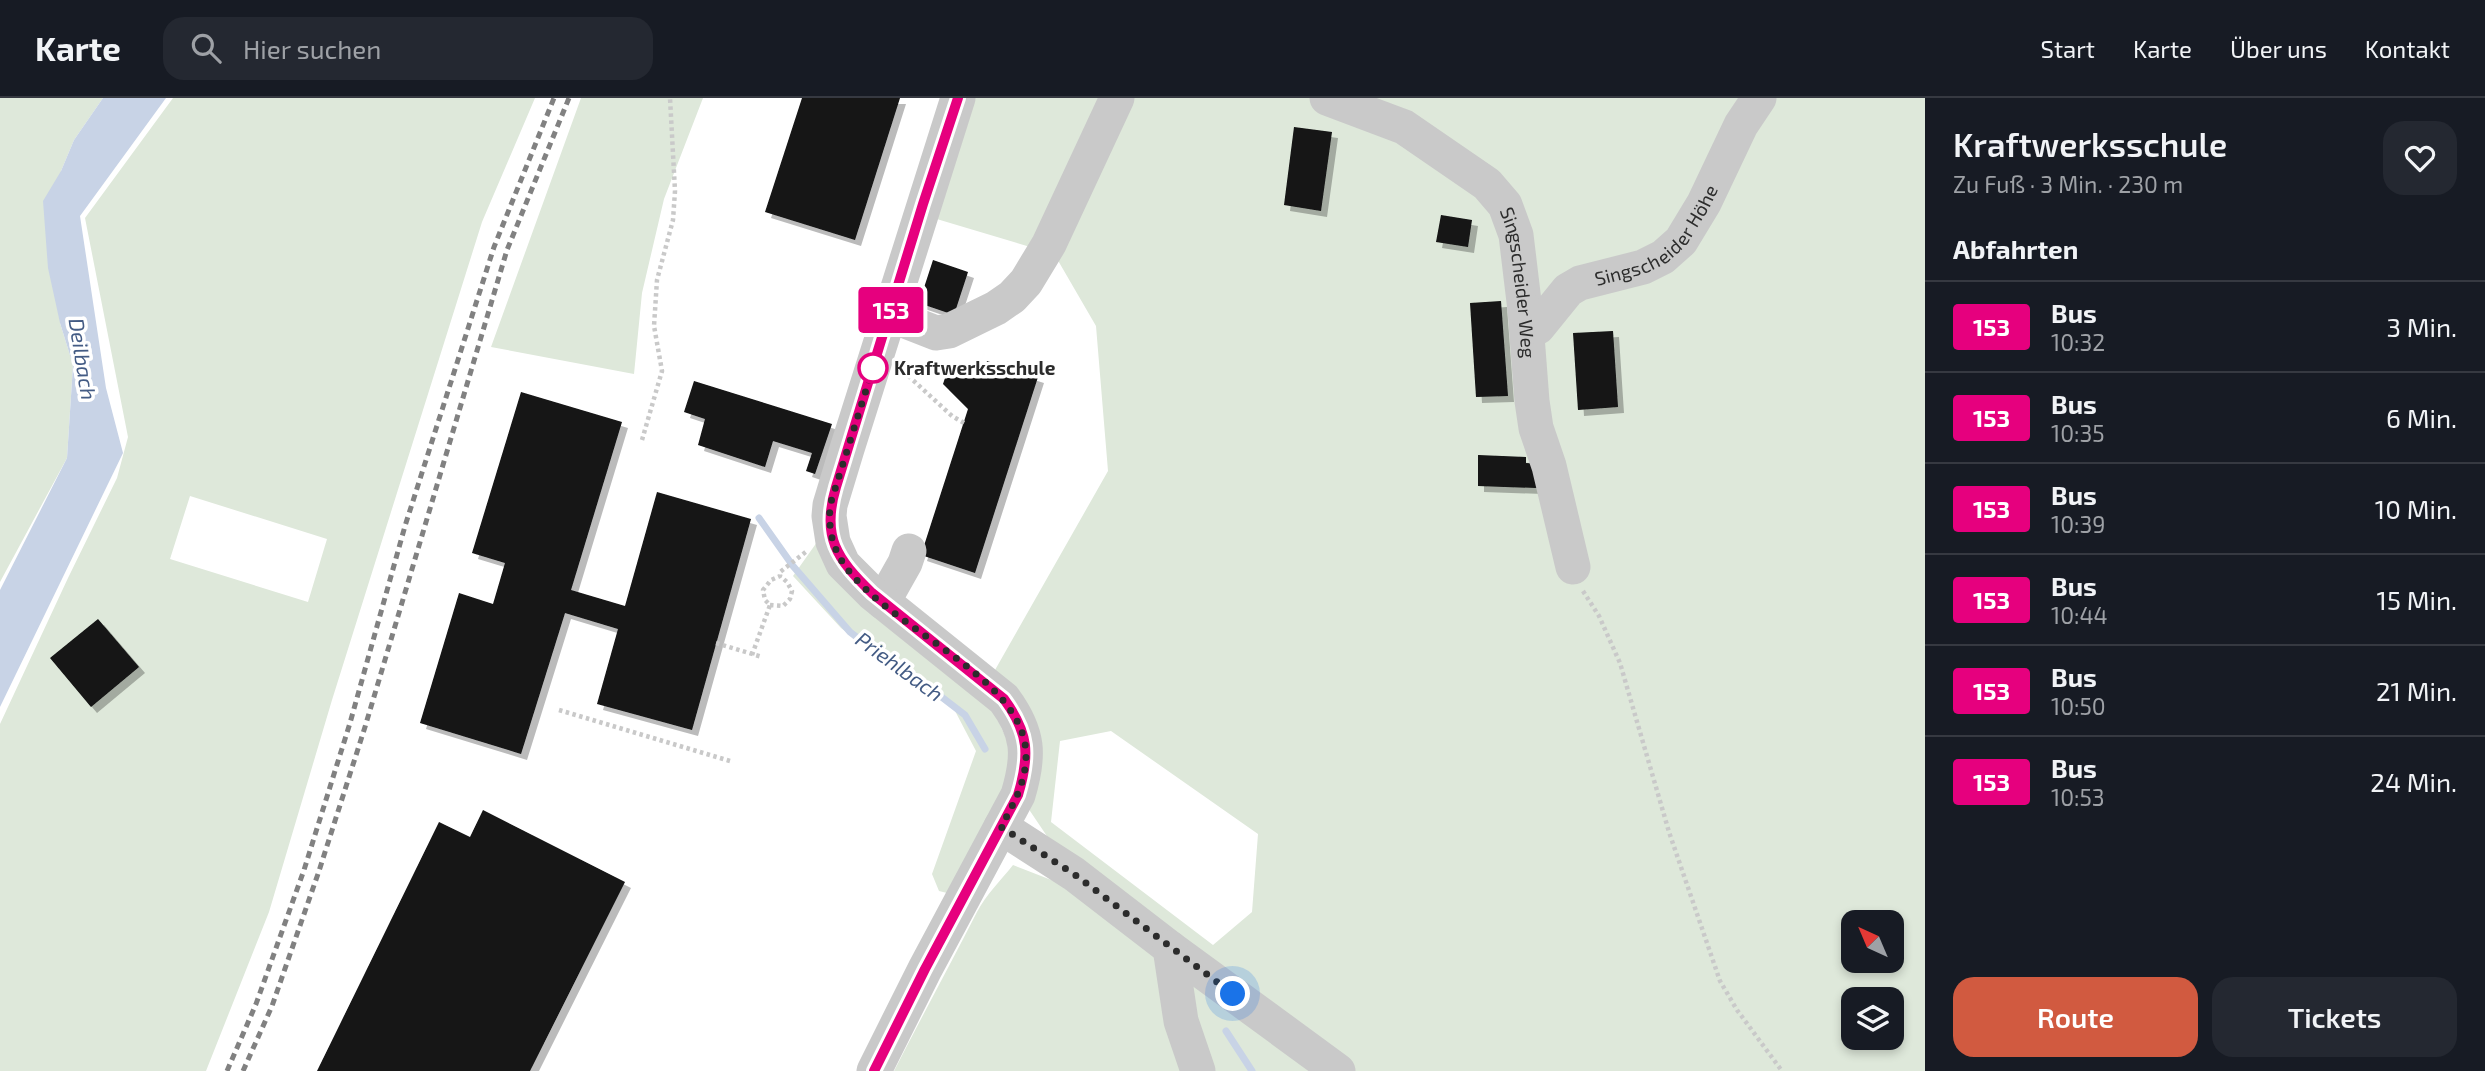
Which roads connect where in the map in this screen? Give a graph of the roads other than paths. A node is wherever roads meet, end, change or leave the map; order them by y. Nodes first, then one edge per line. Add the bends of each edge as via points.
1 (958, 98) edge
2 (1116, 98) edge
3 (1327, 98) edge
4 (1759, 98) edge
5 (1525, 310) junction
6 (890, 315) junction
7 (909, 551) dead end
8 (1573, 568) road end
9 (883, 602) junction
10 (1001, 827) junction
11 (1170, 948) junction
12 (874, 1071) edge
13 (1198, 1071) edge
14 (1338, 1071) edge

1 - 6 street
2 - 6 street via 1049,244 1019,290 996,308 950,331 936,333
3 - 5 street, Singscheider Weg via 1404,127 1497,194 1516,235
4 - 5 street, Singscheider Höhe via 1681,241 1643,267 1568,289 1538,327
5 - 8 street, Singscheider Weg via 1535,420
6 - 9 street via 829,516 843,564
7 - 9 street
9 - 10 street via 986,683 1017,717 1024,734 1024,774
10 - 11 street via 1074,874
10 - 12 street
11 - 13 street via 1181,1021
11 - 14 street

